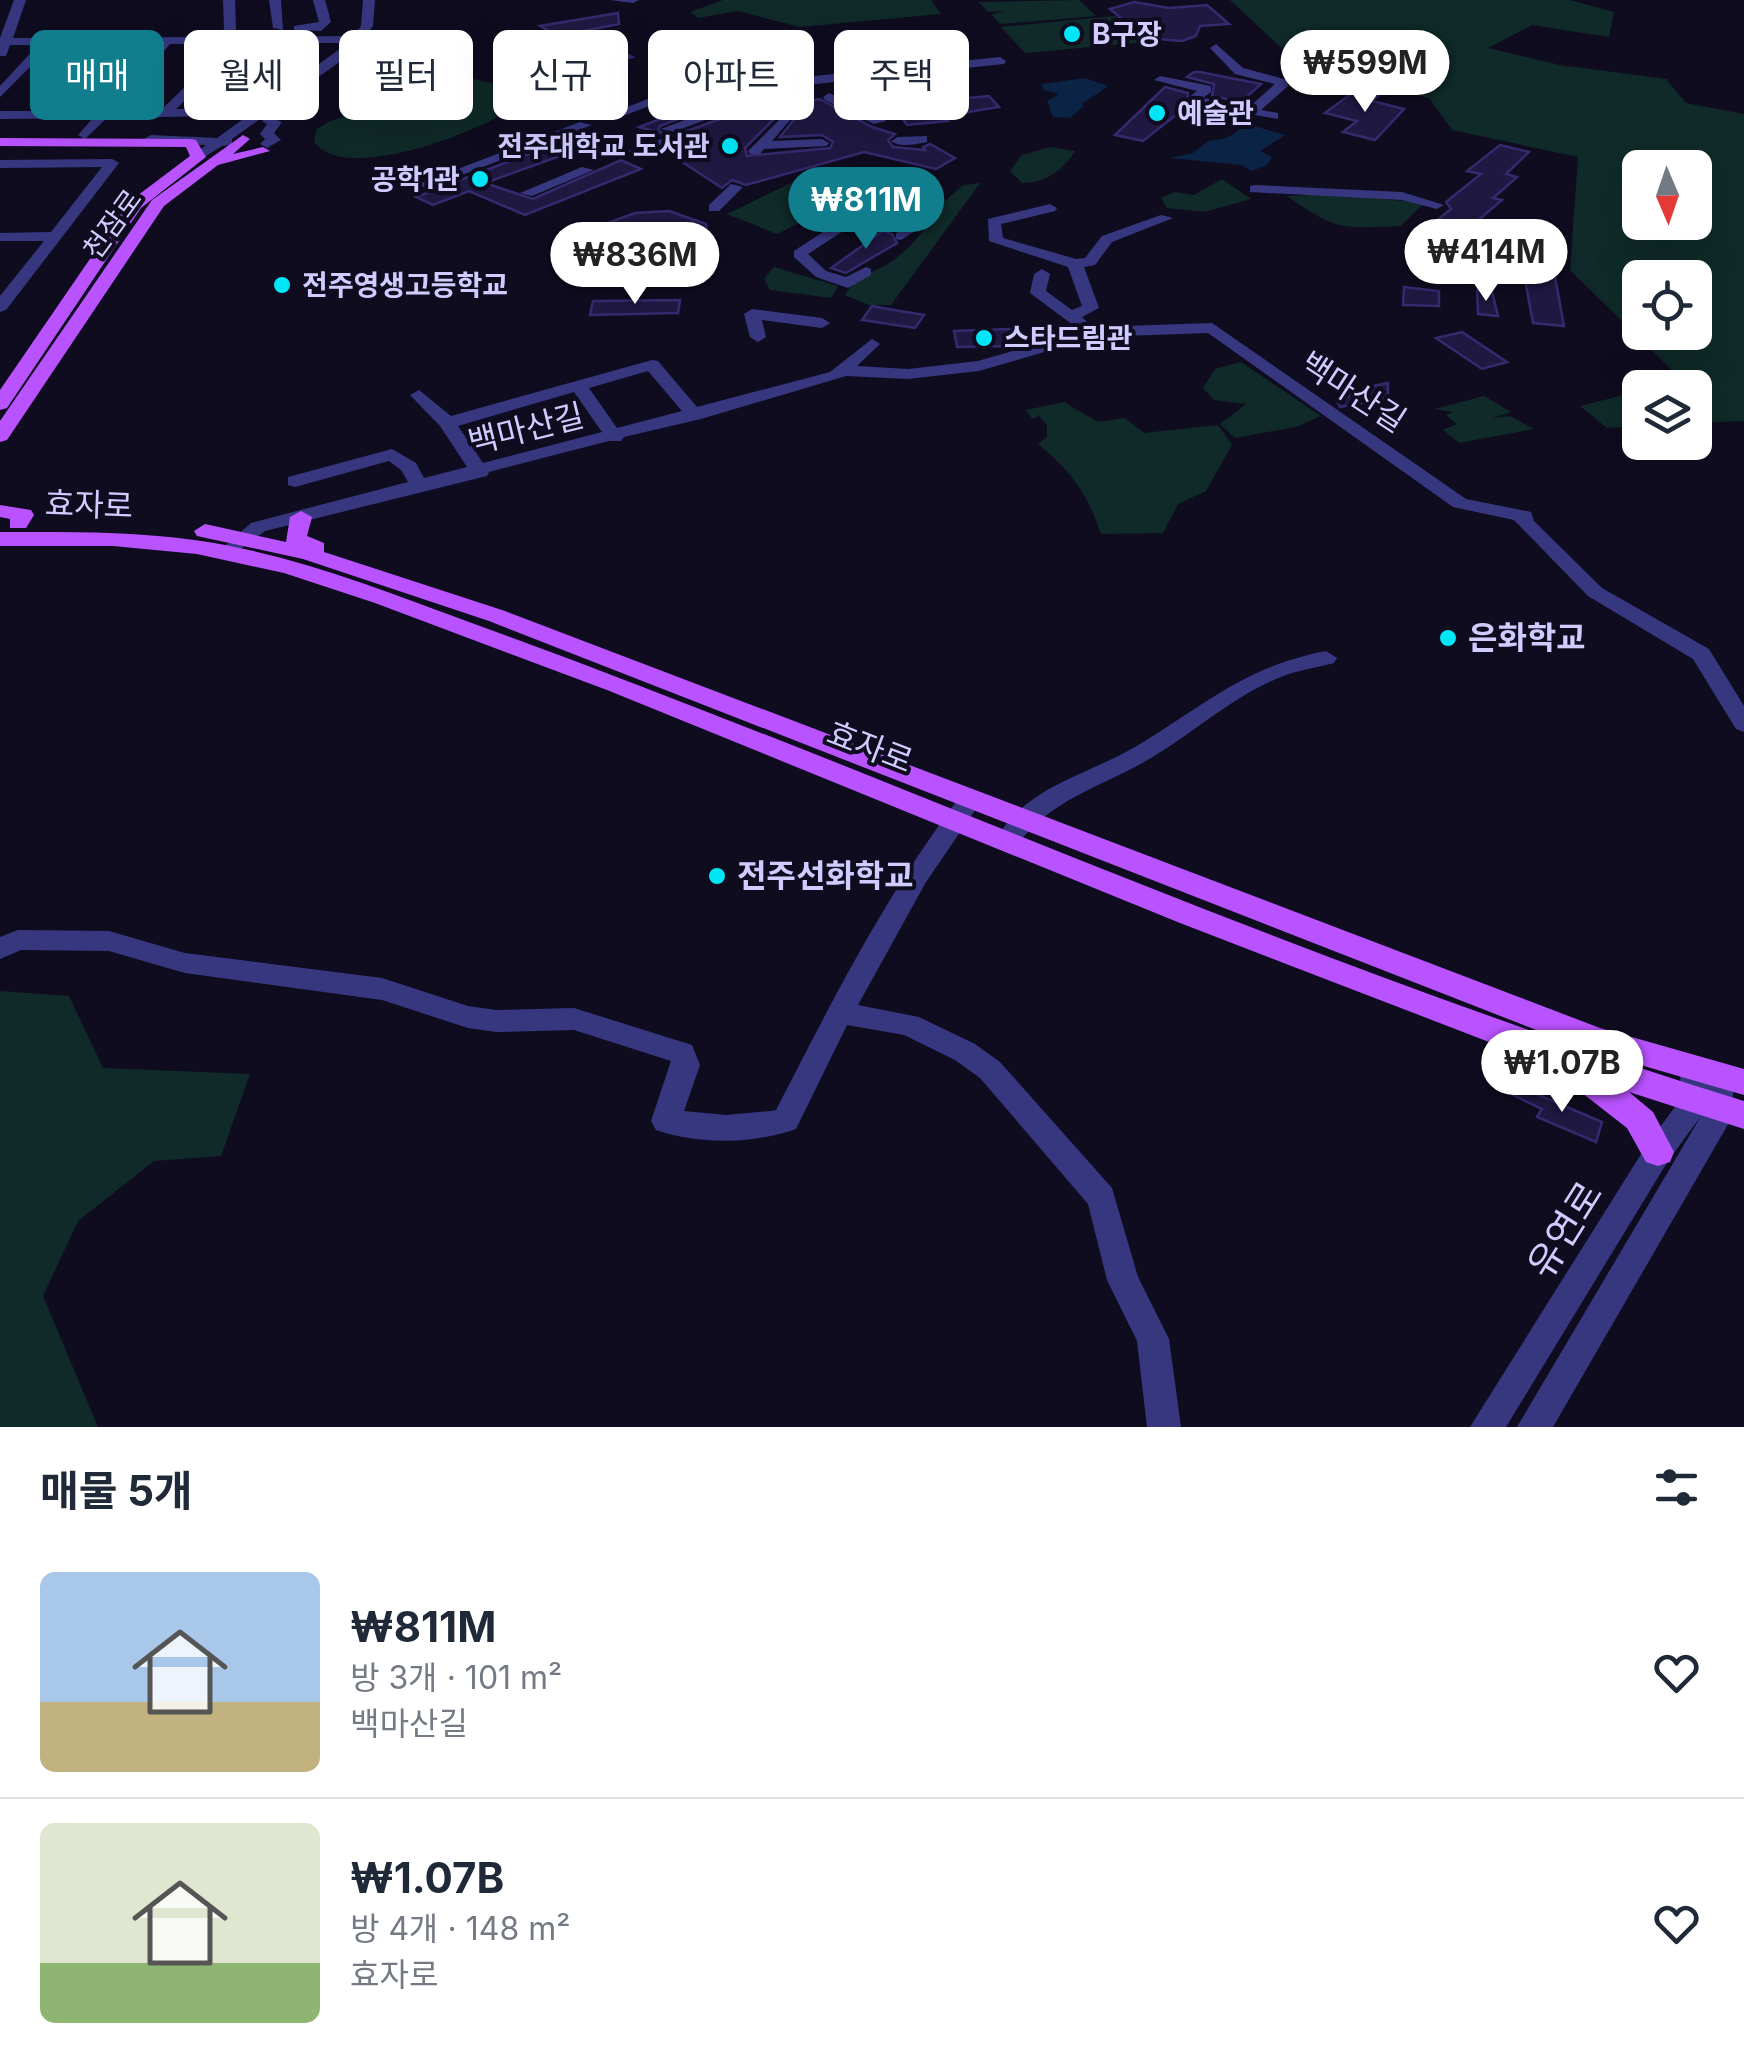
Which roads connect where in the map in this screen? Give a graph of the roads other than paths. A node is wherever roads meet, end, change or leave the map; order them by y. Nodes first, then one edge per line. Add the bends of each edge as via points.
1 (20, 0) edge
2 (229, 0) edge
3 (275, 0) edge
4 (319, 0) edge
5 (368, 0) edge
6 (383, 26) dead end
7 (279, 28) junction
8 (227, 30) edge
9 (271, 30) edge
10 (364, 30) edge
11 (164, 40) edge
12 (167, 40) junction
13 (184, 40) edge
14 (4, 42) edge
15 (30, 42) edge
16 (164, 43) edge
17 (1216, 48) dead end
18 (0, 55) edge
19 (339, 56) edge
20 (30, 60) edge
21 (1000, 61) dead end
22 (1160, 80) dead end
23 (814, 83) edge
24 (4, 88) edge
25 (184, 95) edge
26 (829, 97) dead end
27 (648, 102) edge
28 (1250, 112) junction
29 (164, 114) joint
30 (184, 114) edge
31 (0, 115) edge
32 (30, 115) edge
33 (1273, 116) dead end
34 (644, 119) dead end
35 (99, 120) edge
36 (707, 120) edge
37 (783, 120) edge
38 (269, 121) junction
39 (879, 121) dead end
40 (585, 125) dead end
41 (85, 135) junction
42 (0, 139) edge
43 (150, 139) junction
44 (231, 140) junction
45 (822, 143) dead end
46 (265, 148) joint
47 (635, 151) dead end
48 (203, 160) junction
49 (0, 164) edge
50 (587, 170) dead end
51 (423, 185) dead end
52 (736, 187) dead end
53 (901, 188) dead end
54 (1255, 190) dead end
55 (527, 192) dead end
56 (884, 201) junction
57 (1437, 205) dead end
58 (714, 208) dead end
59 (1050, 208) dead end
60 (1166, 218) dead end
61 (840, 231) junction
62 (55, 236) junction
63 (901, 236) dead end
64 (0, 237) edge
65 (859, 238) dead end
66 (800, 254) junction
67 (828, 262) dead end
68 (1074, 264) junction
69 (866, 272) dead end
70 (1042, 274) dead end
71 (7, 289) edge
72 (0, 307) edge
73 (1070, 316) junction
74 (822, 323) dead end
75 (1095, 332) junction
76 (758, 337) dead end
77 (872, 344) dead end
78 (845, 371) junction
79 (576, 384) junction
80 (419, 396) dead end
81 (0, 404) edge
82 (696, 415) junction
83 (447, 423) junction
84 (0, 436) edge
85 (614, 437) junction
86 (480, 472) junction
87 (295, 481) dead end
88 (420, 487) junction
89 (301, 517) junction
90 (5, 530) edge
91 (235, 546) junction
92 (309, 554) junction
93 (1326, 658) dead end
94 (1744, 724) edge
95 (962, 810) junction
96 (1014, 829) junction
97 (0, 949) edge
98 (840, 1012) junction
99 (1573, 1061) junction
100 (1723, 1093) edge
101 (1658, 1152) junction
102 (1543, 1340) junction
103 (1575, 1364) junction
104 (1164, 1427) edge
105 (1487, 1427) edge
106 (1534, 1427) edge

1 - 14 street
2 - 8 street
3 - 7 street
4 - 7 street via 321,28
5 - 10 street
6 - 38 street, 천잠로 via 350,61
7 - 9 street
11 - 12 street
12 - 13 street
12 - 16 street
14 - 15 street
14 - 18 street
17 - 28 street via 1239,72 1284,82
19 - 44 street, 천잠로
20 - 24 street
21 - 23 street
22 - 28 street via 1207,88 1193,100
25 - 29 street
26 - 39 street
27 - 34 street via 617,114
28 - 33 street
29 - 30 street
31 - 32 street
35 - 41 street
36 - 47 street
37 - 45 street via 756,151
38 - 44 street, 천잠로
38 - 46 street via 275,122 267,134 274,140
40 - 51 street
41 - 42 main road
41 - 44 main road
42 - 43 main road
43 - 44 street
43 - 48 main road via 190,143
44 - 48 main road, 천잠로
46 - 48 main road
48 - 81 main road, 천잠로 via 135,205
48 - 84 main road, 천잠로 via 158,203
49 - 62 street via 112,163
50 - 55 street
52 - 58 street
53 - 56 street
54 - 57 street via 1402,196
56 - 61 street
56 - 63 street via 936,213
59 - 68 street via 993,222 996,241
60 - 68 street via 1108,239 1090,262
61 - 65 street
61 - 66 street
62 - 64 street
62 - 71 street
66 - 67 street
66 - 69 street via 821,274 848,283
68 - 73 street via 1091,308
70 - 73 street via 1038,293
71 - 72 street
73 - 75 street
74 - 76 street via 752,314
75 - 78 street, 백마산길 via 979,366 908,374
75 - 94 street, 백마산길 via 1212,328 1460,502 1524,516 1595,592 1702,654
77 - 78 street, 백마산길
78 - 82 street, 백마산길
79 - 82 street via 652,365
79 - 83 street
79 - 85 street
80 - 83 street
82 - 85 street, 백마산길
83 - 86 street
85 - 86 street, 백마산길
86 - 88 street, 백마산길
87 - 88 street via 392,455
88 - 89 street, 백마산길
89 - 91 street, 백마산길 via 258,527
89 - 92 main road via 294,534 316,548
90 - 91 main road, 효자로
91 - 92 main road, 효자로
91 - 95 main road, 효자로
92 - 95 main road, 효자로 via 497,616
93 - 96 street via 1237,686 1141,754 1038,802
95 - 96 main road, 효자로
95 - 98 street
96 - 99 main road, 효자로 via 1190,914
96 - 100 main road, 효자로 via 1559,1026
97 - 98 street via 18,940 110,941 185,963 382,989 468,1017 574,1019 682,1052 686,1065 666,1120 706,1127 764,1128 786,1120
98 - 104 street via 909,1025 990,1070 1101,1198 1123,1280 1152,1339
99 - 100 main road, 효자로
99 - 101 main road via 1644,1123
100 - 101 street, 유연로
100 - 103 street
101 - 102 street, 유연로
102 - 103 street
102 - 105 street, 유연로
103 - 106 street

